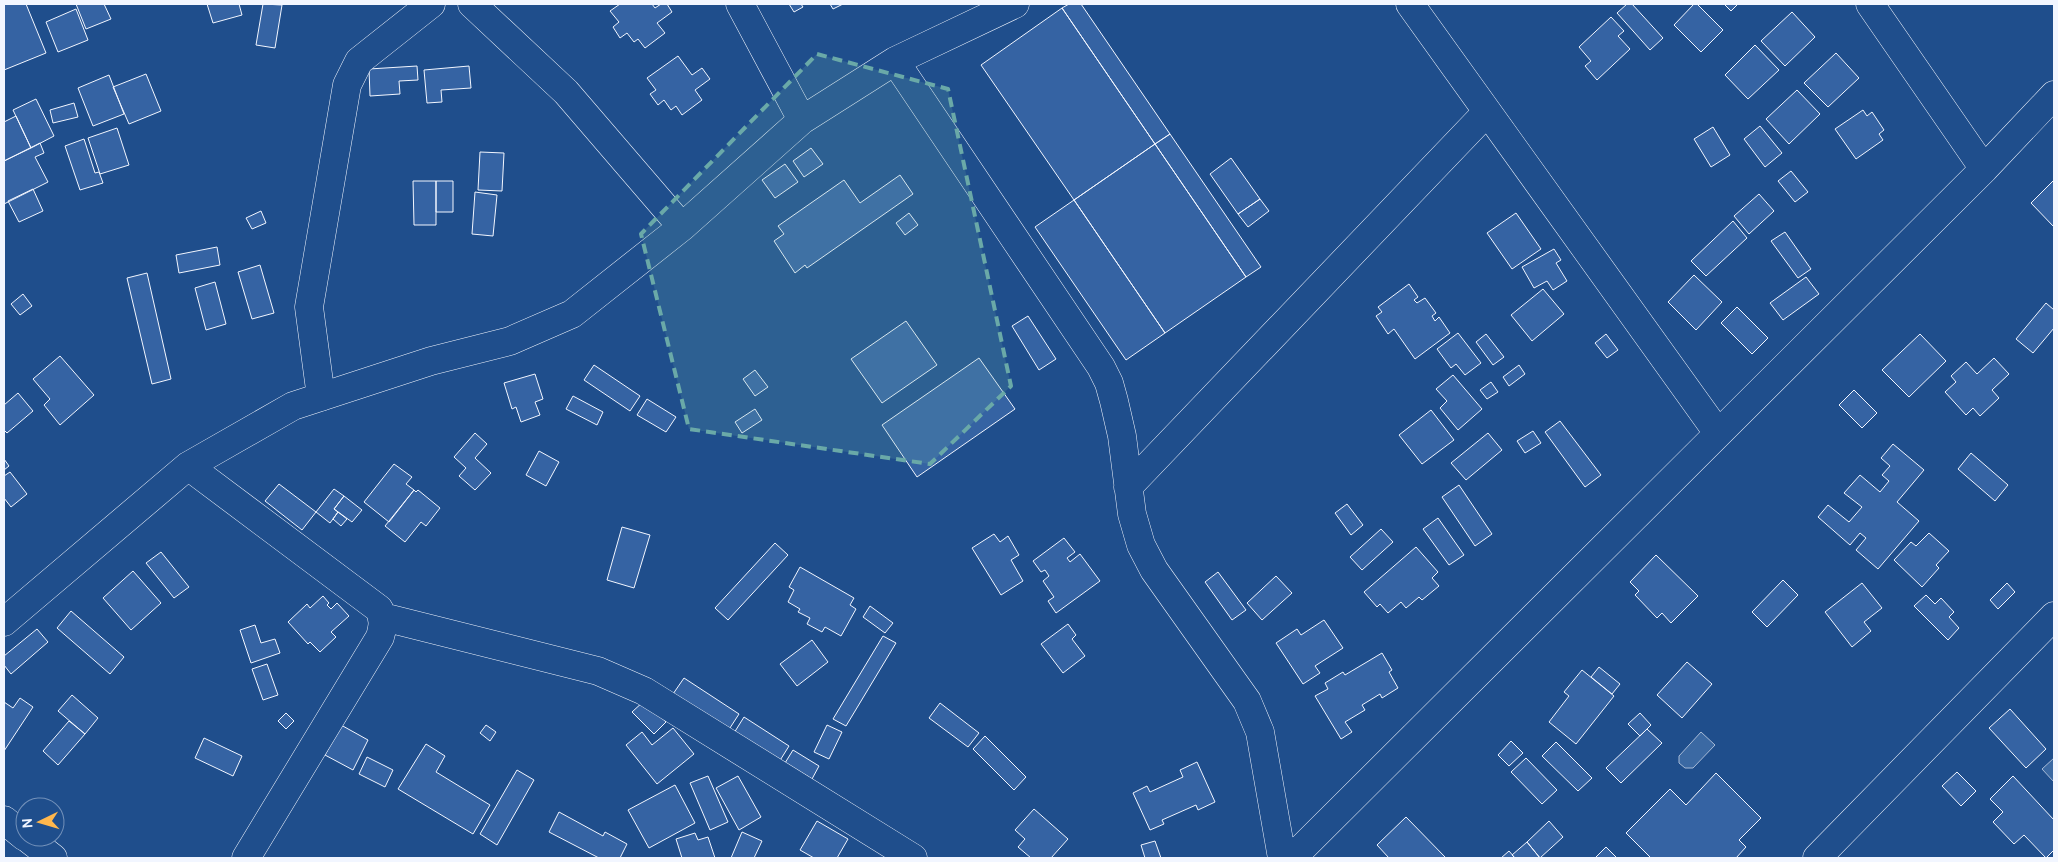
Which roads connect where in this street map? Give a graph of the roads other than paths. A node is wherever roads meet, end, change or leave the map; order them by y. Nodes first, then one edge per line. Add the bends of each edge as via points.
1 (431, 4) edge
2 (472, 4) edge
3 (740, 4) edge
4 (1015, 4) edge
5 (1410, 4) edge
6 (1870, 4) edge
7 (895, 61) junction
8 (2054, 95) edge
9 (1487, 112) junction
10 (802, 120) junction
11 (1984, 170) junction
12 (682, 227) junction
13 (321, 397) junction
14 (1718, 433) junction
15 (188, 466) junction
16 (1128, 487) junction
17 (2054, 616) edge
18 (383, 617) junction
19 (4, 622) edge
20 (4, 820) edge
21 (15, 829) edge
22 (38, 847) edge
23 (53, 858) edge
24 (246, 858) edge
25 (914, 858) edge
26 (1282, 858) edge
27 (1292, 858) edge
28 (1817, 858) edge

1 - 13 street via 359,62 347,85 309,307
2 - 12 street via 566,92
3 - 10 street
4 - 7 street
5 - 9 street
6 - 11 street
7 - 10 street
7 - 16 street via 1101,367 1109,383 1122,436
8 - 11 street
9 - 14 street
9 - 16 street
10 - 12 street
11 - 14 street
12 - 13 street via 572,314 510,341 431,361
13 - 15 street via 293,406
14 - 27 street
15 - 18 street via 379,609
15 - 19 street
16 - 26 street via 1134,522 1154,570 1247,701 1260,732
17 - 28 street
18 - 24 street via 380,637
18 - 25 street via 598,672 644,691
20 - 21 street
22 - 23 street

